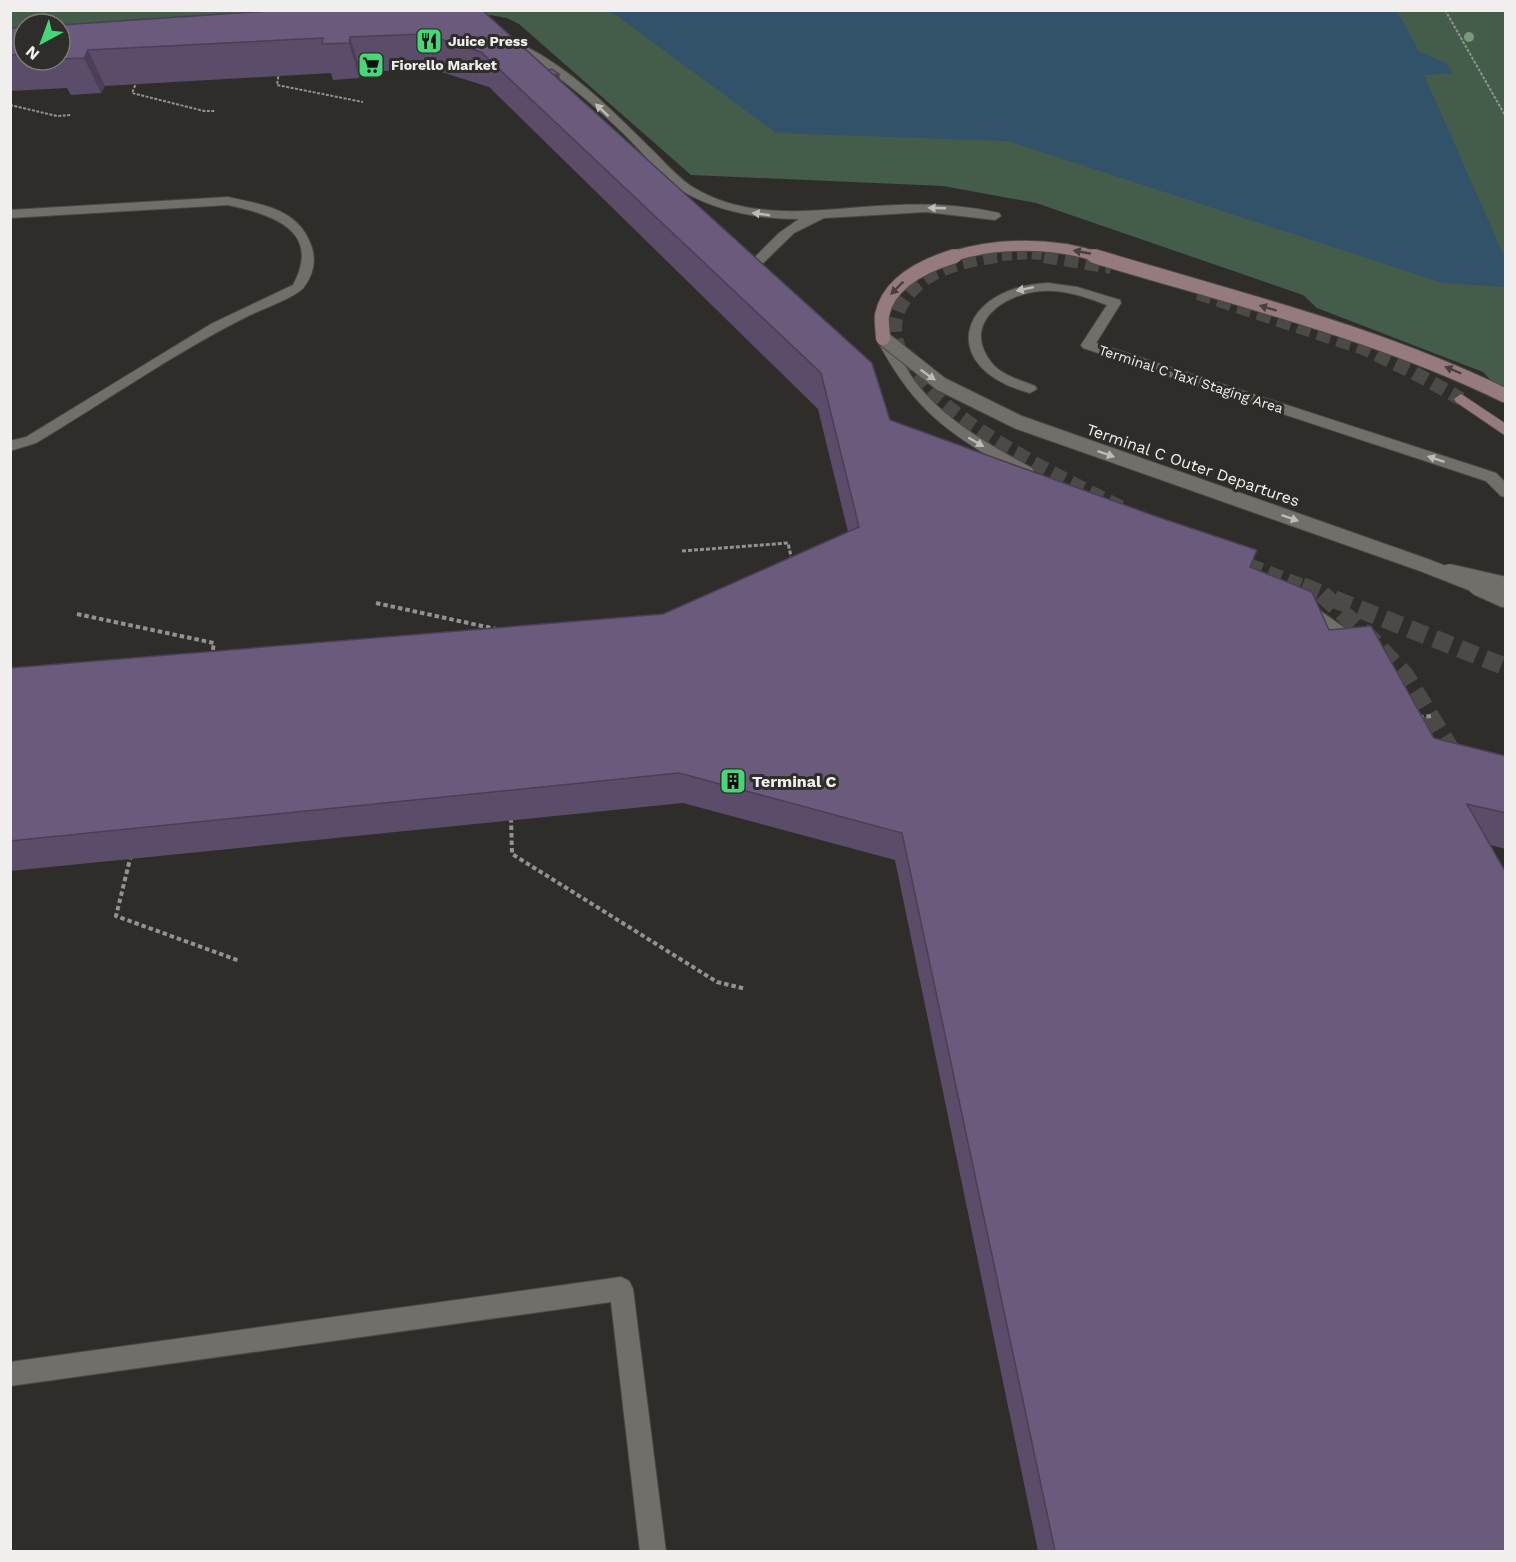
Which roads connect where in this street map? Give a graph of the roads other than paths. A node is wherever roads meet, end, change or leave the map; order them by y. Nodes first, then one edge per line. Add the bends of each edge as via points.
1 (492, 33) edge
2 (503, 38) junction
3 (513, 59) edge
4 (10, 214) edge
5 (819, 214) junction
6 (994, 216) dead end
7 (732, 248) edge
8 (883, 338) junction
9 (1030, 389) dead end
10 (1506, 396) edge
11 (1461, 399) tunnel mouth
12 (1506, 431) edge
13 (10, 446) edge
14 (1038, 477) edge
15 (1506, 492) edge
16 (1424, 565) junction
17 (1506, 584) edge
18 (1506, 599) edge
19 (1294, 606) tunnel mouth
20 (1367, 659) edge
21 (10, 1374) edge
22 (653, 1551) edge

1 - 2 street
2 - 3 street
5 -> 2 street via 791,217 747,212 707,200 686,188 534,53
4 - 13 street via 228,201 260,208 292,224 302,235 309,258 298,287 216,327 31,440
6 -> 5 street via 932,207
5 - 7 street via 790,230 753,266
10 -> 8 street, bridge via 1428,360 1360,336 1089,254 1050,248 984,249 926,266 889,296 880,317
8 -> 14 street via 903,377 934,412 968,438
8 -> 16 street, Terminal C Outer Departures, bridge via 941,384 1018,422
15 -> 9 street, Terminal C Taxi Staging Area via 1491,477 1088,345 1115,303 1067,288 1040,286 1010,293 988,306 975,327 975,339 986,365 997,375
11 - 12 street
16 - 17 street, bridge
16 - 18 street, Terminal C Outer Departures, bridge
19 - 20 street, bridge via 1322,621
21 - 22 street via 621,1289

